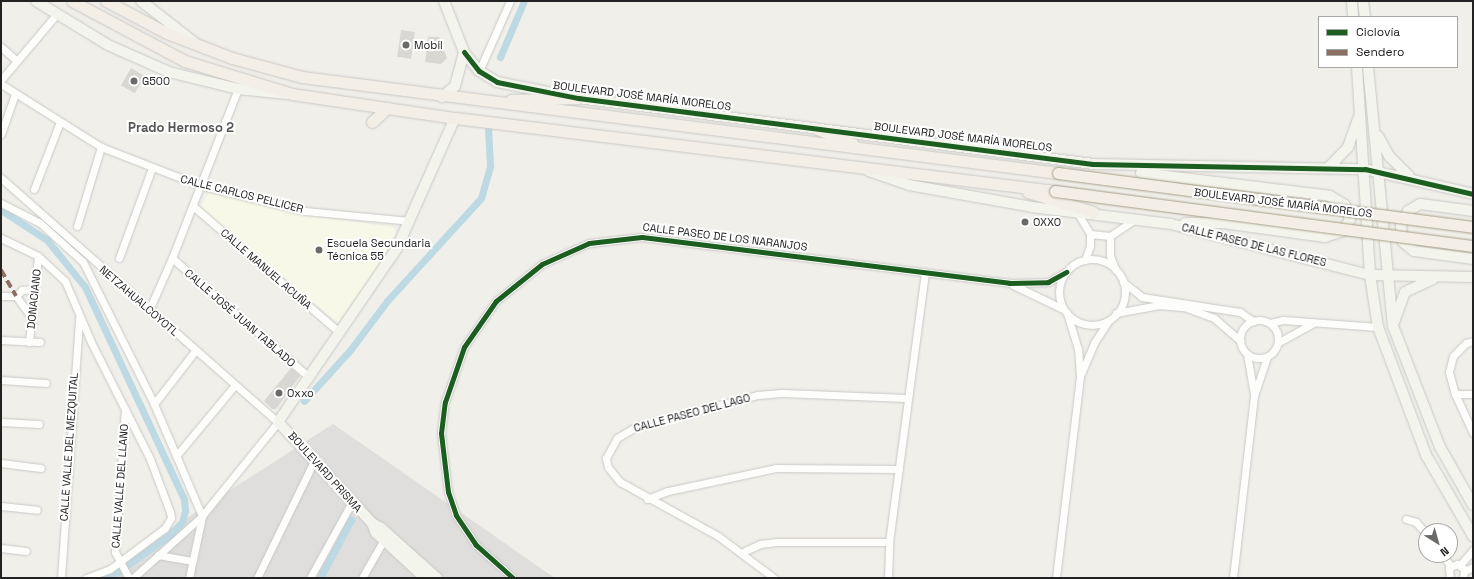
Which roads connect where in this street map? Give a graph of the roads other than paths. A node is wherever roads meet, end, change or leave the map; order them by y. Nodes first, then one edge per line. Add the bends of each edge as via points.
1 (36, 1) edge
2 (72, 1) edge
3 (106, 1) edge
4 (141, 1) edge
5 (444, 1) edge
6 (510, 1) edge
7 (1352, 1) edge
8 (1363, 1) edge
9 (56, 15) junction
10 (1353, 16) edge
11 (1364, 16) edge
12 (195, 43) junction
13 (1, 47) edge
14 (464, 52) junction
15 (16, 60) junction
16 (1358, 68) edge
17 (1368, 68) edge
18 (479, 71) junction
19 (1, 80) edge
20 (1, 84) edge
21 (238, 89) junction
22 (16, 94) junction
23 (292, 94) junction
24 (442, 97) junction
25 (578, 98) junction
26 (471, 100) junction
27 (387, 108) junction
28 (1361, 109) junction
29 (455, 118) junction
30 (60, 122) junction
31 (372, 122) dead end
32 (1372, 122) junction
33 (815, 128) junction
34 (1, 134) edge
35 (101, 147) junction
36 (866, 150) junction
37 (1093, 164) junction
38 (1329, 167) junction
39 (152, 168) junction
40 (863, 169) junction
41 (1365, 170) junction
42 (1379, 172) junction
43 (1, 178) edge
44 (1410, 178) junction
45 (199, 185) junction
46 (1011, 186) junction
47 (34, 189) dead end
48 (1473, 194) edge
49 (1, 203) edge
50 (193, 206) junction
51 (1473, 210) edge
52 (1077, 212) junction
53 (1093, 212) junction
54 (1137, 218) junction
55 (410, 221) junction
56 (1171, 224) junction
57 (77, 226) dead end
58 (1473, 227) edge
59 (1090, 234) junction
60 (1110, 236) junction
61 (1, 238) edge
62 (1473, 246) edge
63 (38, 256) junction
64 (119, 258) dead end
65 (172, 258) junction
66 (1473, 259) edge
67 (1085, 260) junction
68 (1116, 269) junction
69 (925, 272) junction
70 (1066, 272) junction
71 (1370, 275) junction
72 (1388, 276) junction
73 (1446, 276) junction
74 (1470, 278) edge
75 (1123, 282) junction
76 (1009, 283) junction
77 (34, 289) junction
78 (1, 296) edge
79 (16, 296) junction
80 (149, 310) junction
81 (1065, 311) junction
82 (79, 316) junction
83 (1113, 316) junction
84 (32, 318) junction
85 (1253, 321) junction
86 (1270, 323) junction
87 (1312, 324) junction
88 (1393, 326) junction
89 (1378, 327) junction
90 (340, 333) junction
91 (1, 340) edge
92 (1240, 341) junction
93 (1473, 341) edge
94 (29, 342) junction
95 (40, 342) dead end
96 (1279, 342) junction
97 (195, 351) junction
98 (1247, 354) junction
99 (1267, 357) junction
100 (1080, 376) junction
101 (309, 377) junction
102 (1, 380) edge
103 (46, 384) dead end
104 (235, 385) junction
105 (1455, 394) junction
106 (1473, 394) edge
107 (1254, 396) junction
108 (908, 398) junction
109 (154, 404) junction
110 (126, 409) junction
111 (1, 422) edge
112 (278, 422) junction
113 (39, 424) dead end
114 (1473, 433) edge
115 (176, 456) junction
116 (315, 460) junction
117 (1, 463) edge
118 (1450, 467) junction
119 (41, 468) dead end
120 (899, 470) junction
121 (1436, 475) junction
122 (647, 499) junction
123 (352, 502) junction
124 (1, 506) edge
125 (1473, 506) edge
126 (37, 510) dead end
127 (202, 516) junction
128 (1406, 519) dead end
129 (1418, 524) edge
130 (1473, 536) edge
131 (386, 537) junction
132 (890, 542) junction
133 (1, 548) edge
134 (1473, 550) edge
135 (26, 551) dead end
136 (743, 552) junction
137 (158, 555) junction
138 (191, 562) junction
139 (118, 563) junction
140 (1449, 563) edge
141 (1460, 565) junction
142 (1451, 566) junction
143 (1473, 567) edge
144 (1464, 575) edge
145 (136, 577) edge
146 (61, 578) edge
147 (86, 578) edge
148 (129, 578) edge
149 (189, 578) edge
150 (257, 578) edge
151 (310, 578) edge
152 (362, 578) edge
153 (425, 578) edge
154 (437, 578) edge
155 (513, 578) edge
156 (774, 578) edge
157 (888, 578) edge
158 (1056, 578) edge
159 (1233, 578) edge
160 (1450, 578) edge

1 - 9 street
2 - 23 main road, BOULEVARD JOSÉ MARÍA MORELOS via 185,61
3 - 12 main road, BOULEVARD JOSÉ MARÍA MORELOS via 167,34
4 - 12 street
5 - 14 street, BOULEVARD JOSÉ MARÍA MORELOS
6 - 18 street
7 - 10 street
8 - 11 street
9 - 15 street
9 - 21 street via 147,63 194,80
12 - 24 main road, BOULEVARD JOSÉ MARÍA MORELOS via 285,73
13 - 15 street
14 - 18 street, BOULEVARD JOSÉ MARÍA MORELOS
14 - 24 street via 455,86
15 - 19 street
16 - 28 street
17 - 32 street
18 - 25 street, BOULEVARD JOSÉ MARÍA MORELOS via 514,88
20 - 22 street, CALLE CARLOS PELLICER
21 - 23 street via 268,94
21 - 45 street
22 - 30 street, CALLE CARLOS PELLICER
22 - 34 street
23 - 27 main road, BOULEVARD JOSÉ MARÍA MORELOS
24 - 26 main road, BOULEVARD JOSÉ MARÍA MORELOS
25 - 26 main road
25 - 33 street, BOULEVARD JOSÉ MARÍA MORELOS
26 - 36 main road, BOULEVARD JOSÉ MARÍA MORELOS
27 - 29 main road, BOULEVARD JOSÉ MARÍA MORELOS
27 - 31 main road
28 - 38 street via 1348,147
28 - 41 street
29 - 40 main road, BOULEVARD JOSÉ MARÍA MORELOS
29 - 55 street
30 - 35 street, CALLE CARLOS PELLICER
30 - 47 street
32 - 42 street
32 - 44 street via 1389,156
33 - 36 main road
33 - 37 street, BOULEVARD JOSÉ MARÍA MORELOS
35 - 39 street, CALLE CARLOS PELLICER
35 - 57 street
36 - 58 main road, BOULEVARD JOSÉ MARÍA MORELOS, bridge
37 - 38 street, BOULEVARD JOSÉ MARÍA MORELOS via 1209,169
37 - 56 street via 1137,173 1330,196 1345,205 1350,219 1342,231 1325,237 1224,223
38 - 41 street, BOULEVARD JOSÉ MARÍA MORELOS
39 - 45 street, CALLE CARLOS PELLICER
39 - 64 street
40 - 46 main road, BOULEVARD JOSÉ MARÍA MORELOS
40 - 52 street, CALLE PASEO DE LAS FLORES via 910,185
41 - 42 street, BOULEVARD JOSÉ MARÍA MORELOS
41 - 71 street
42 - 44 street, BOULEVARD JOSÉ MARÍA MORELOS
42 - 72 street
43 - 80 street, NETZAHUALCOYOTL
44 - 48 street, BOULEVARD JOSÉ MARÍA MORELOS
45 - 50 street
45 - 55 street, CALLE CARLOS PELLICER via 305,210
46 - 53 main road
46 - 62 main road, BOULEVARD JOSÉ MARÍA MORELOS, bridge
49 - 109 street via 40,223 84,262
50 - 65 street
50 - 90 street, CALLE MANUEL ACUÑA
51 - 66 street via 1420,204 1408,211 1401,226 1403,242 1414,251
52 - 53 street, CALLE PASEO DE LAS FLORES
52 - 59 street
53 - 54 street, CALLE PASEO DE LAS FLORES
54 - 56 street, CALLE PASEO DE LAS FLORES
54 - 60 street
55 - 90 street via 381,274
56 - 71 street, CALLE PASEO DE LAS FLORES
59 - 60 street
59 - 67 street
60 - 68 street via 1110,255
61 - 63 street
63 - 77 street, DONACIANO
63 - 82 street via 65,281
65 - 80 street
65 - 101 street, CALLE JOSÉ JUAN TABLADO
67 - 68 street via 1096,259
67 - 70 street
68 - 75 street
69 - 76 street, CALLE PASEO DE LOS NARANJOS
69 - 108 street
69 - 155 street, CALLE PASEO DE LOS NARANJOS via 642,237 613,238 577,247 542,264 517,282 480,321 464,347 446,396 441,433 448,492 456,515 476,545
70 - 76 street, CALLE PASEO DE LOS NARANJOS via 1048,282
70 - 81 street via 1059,294
71 - 72 street, CALLE PASEO DE LAS FLORES
71 - 89 street
72 - 73 street, CALLE PASEO DE LAS FLORES
72 - 88 street
73 - 74 street
73 - 88 street via 1427,280 1405,292
75 - 83 street via 1123,302
75 - 85 street via 1142,296 1240,312
76 - 81 street, CALLE PASEO DE LOS NARANJOS
77 - 79 street via 22,290
77 - 84 street, DONACIANO
78 - 79 street
79 - 84 street
80 - 97 street, NETZAHUALCOYOTL
81 - 83 street via 1088,324
81 - 100 street via 1078,349
82 - 110 street
82 - 146 street, CALLE VALLE DEL MEZQUITAL
83 - 92 street via 1159,305 1184,307 1214,318
83 - 100 street via 1094,344
84 - 94 street, DONACIANO
85 - 86 street
85 - 92 street via 1245,325
86 - 87 street via 1283,320
86 - 96 street via 1276,328
87 - 89 street
87 - 96 street
88 - 118 street via 1421,401
89 - 121 street via 1406,408
90 - 101 street
91 - 94 street
92 - 98 street
93 - 105 street via 1466,343 1453,356 1450,372
94 - 95 street
96 - 99 street
97 - 104 street, NETZAHUALCOYOTL
97 - 109 street
98 - 99 street via 1260,358
98 - 107 street
99 - 107 street
100 - 158 street
101 - 112 street
102 - 103 street
104 - 112 street, NETZAHUALCOYOTL
104 - 115 street
105 - 106 street
105 - 114 street
107 - 159 street
108 - 120 street
108 - 122 street, CALLE PASEO DEL LAGO via 781,393 758,395 637,426 617,438 606,458 612,474
109 - 115 street
110 - 139 street, CALLE VALLE DEL LLANO via 115,537
110 - 139 street via 150,459 171,518 165,528
111 - 113 street
112 - 116 street, BOULEVARD PRISMA
112 - 127 street
115 - 127 street
116 - 123 street, BOULEVARD PRISMA
116 - 150 street
117 - 119 street
118 - 121 street
118 - 125 street
120 - 122 street via 776,468 668,491
120 - 132 street
121 - 130 street
122 - 136 street, CALLE PASEO DEL LAGO
123 - 131 street, BOULEVARD PRISMA
123 - 151 street
124 - 126 street
127 - 137 street
127 - 138 street
128 - 129 street
131 - 152 street
131 - 153 street, BOULEVARD PRISMA
131 - 154 street, BOULEVARD PRISMA
132 - 136 street via 777,542 760,544
132 - 157 street
133 - 135 street
134 - 141 street
136 - 156 street, CALLE PASEO DEL LAGO
137 - 138 street
137 - 145 street
138 - 149 street
139 - 147 street
139 - 148 street
140 - 142 street
141 - 142 street
141 - 144 street
142 - 160 street via 1448,571
143 - 144 street

